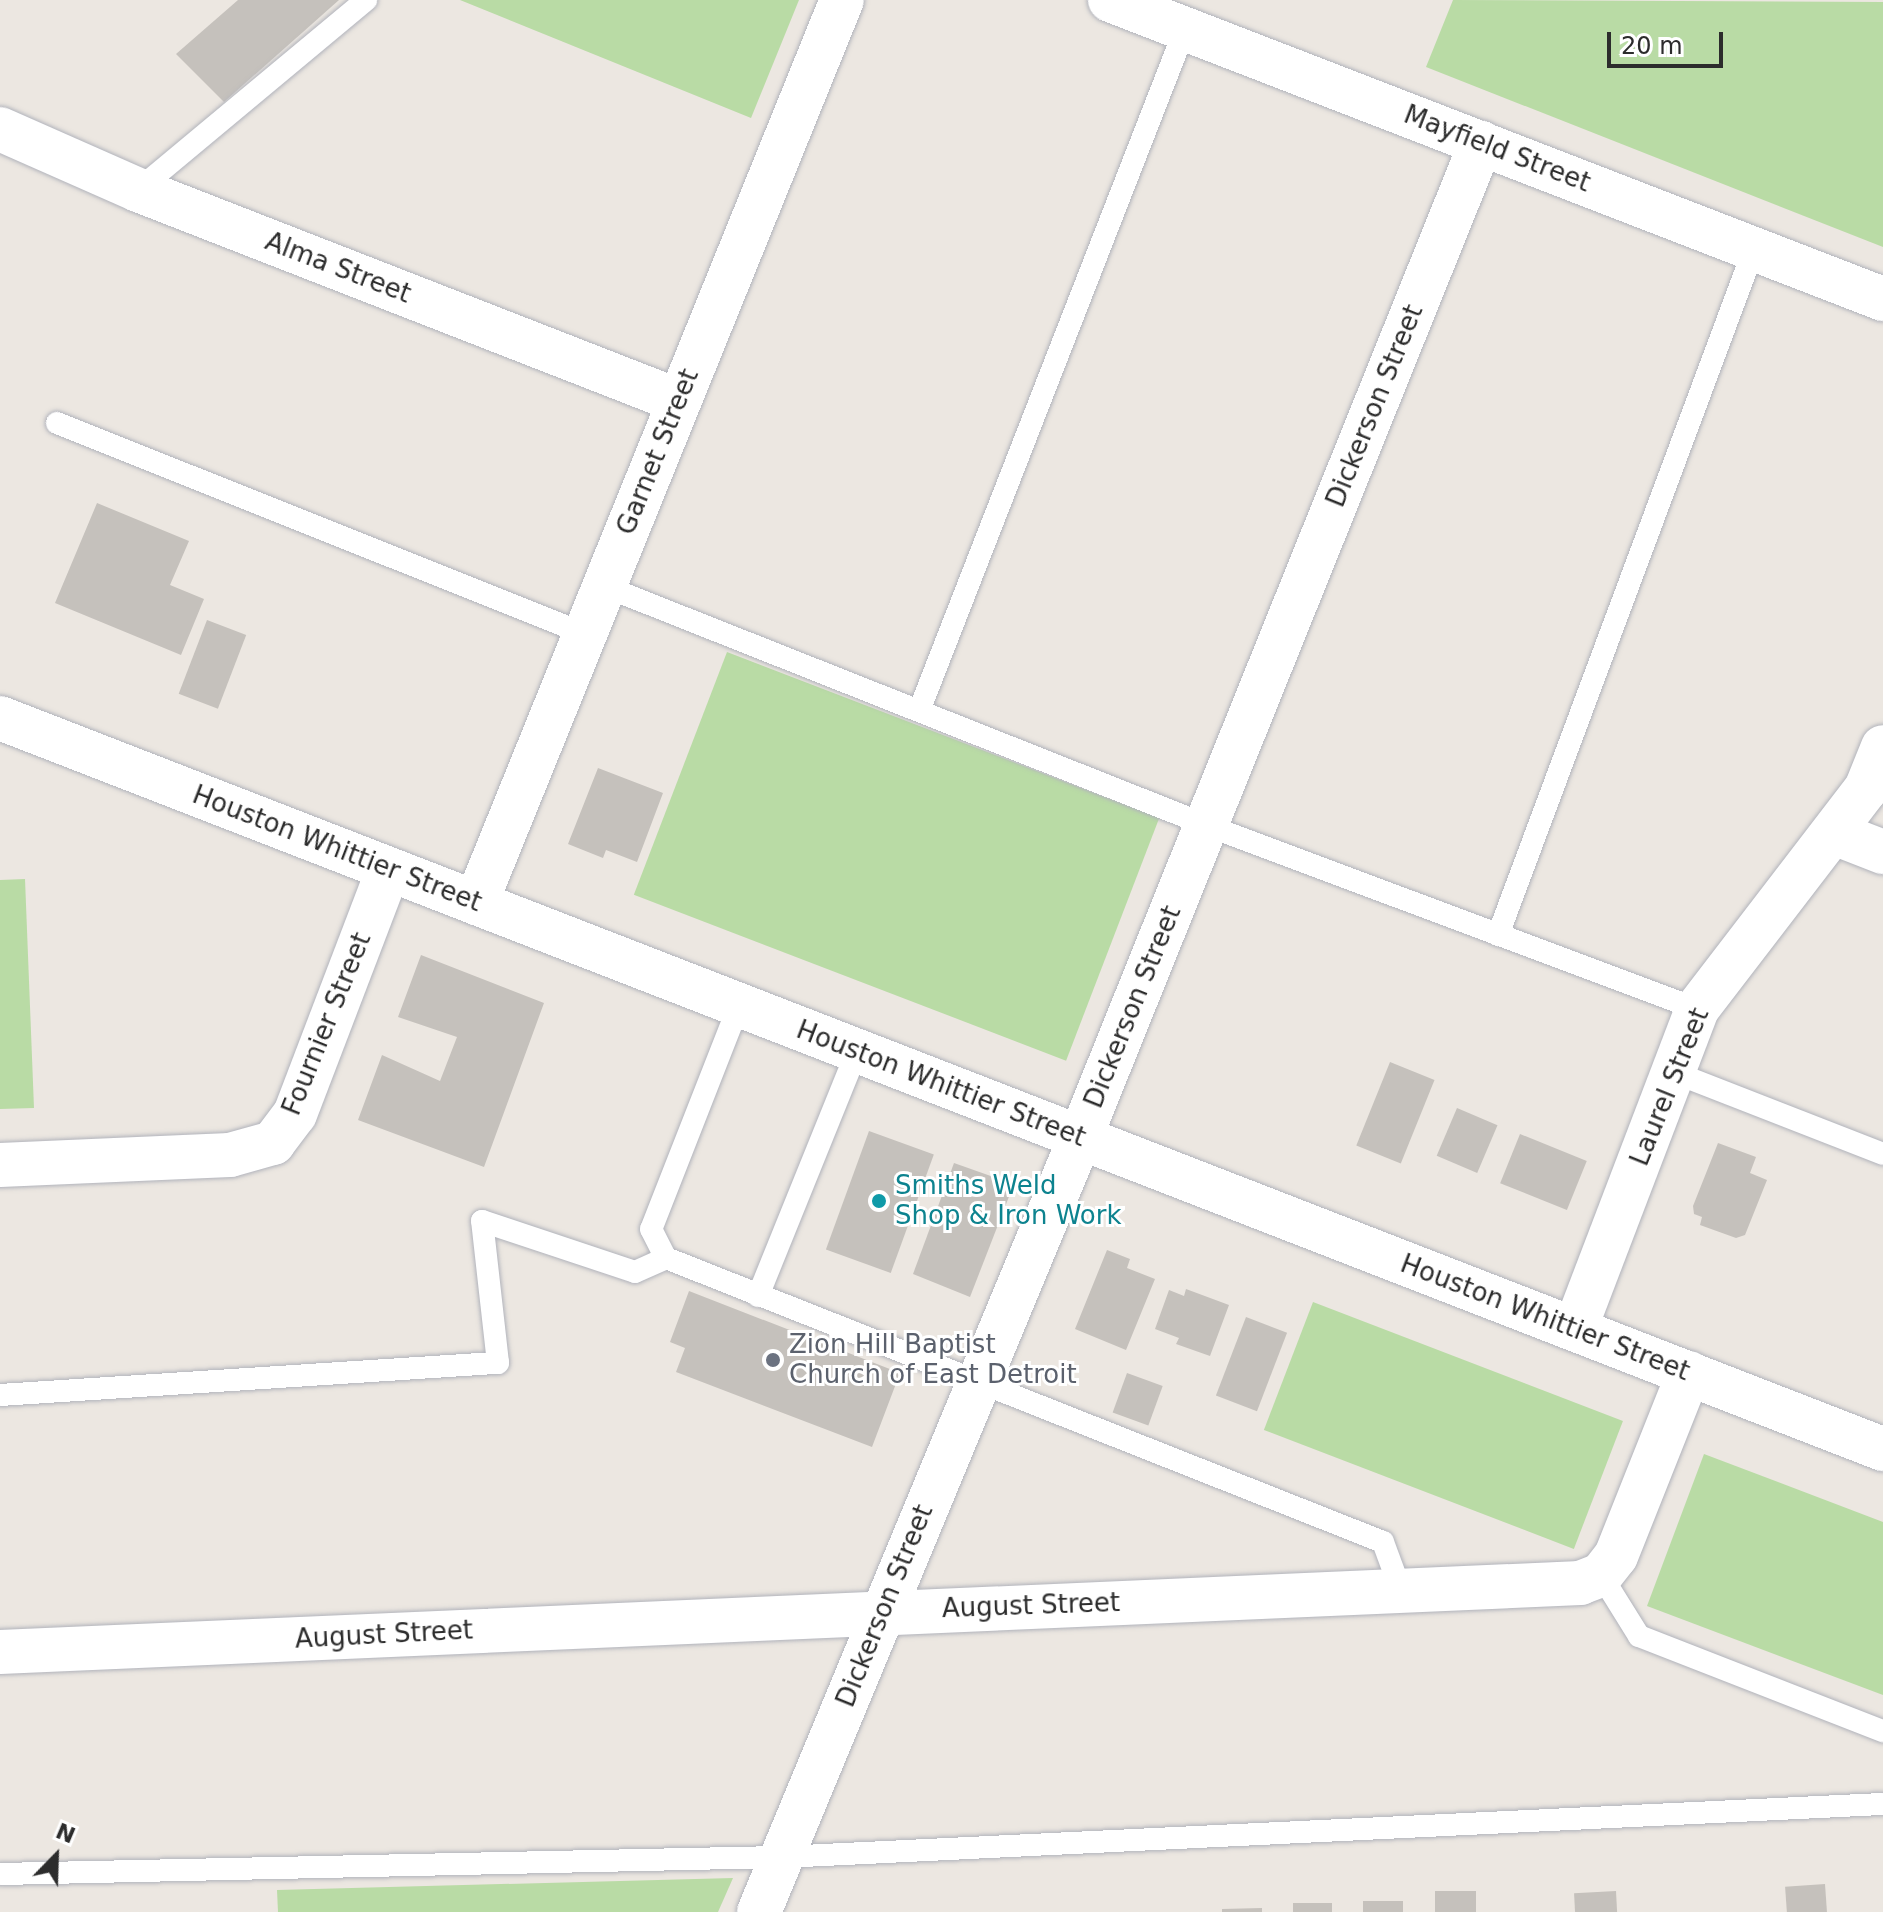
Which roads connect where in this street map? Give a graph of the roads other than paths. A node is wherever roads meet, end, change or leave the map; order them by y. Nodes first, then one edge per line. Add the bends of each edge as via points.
1 (366, 0) edge
2 (842, 0) edge
3 (1110, 0) edge
4 (1185, 29) junction
5 (0, 129) edge
6 (1481, 143) junction
7 (138, 190) junction
8 (1754, 249) junction
9 (1883, 299) edge
10 (679, 401) junction
11 (57, 423) dead end
12 (604, 586) junction
13 (585, 634) junction
14 (919, 711) junction
15 (0, 718) edge
16 (1883, 747) edge
17 (1206, 825) junction
18 (1834, 833) junction
19 (1883, 852) edge
20 (388, 870) junction
21 (476, 903) junction
22 (1498, 935) junction
23 (739, 1005) junction
24 (1697, 1009) junction
25 (857, 1051) junction
26 (1673, 1072) junction
27 (1080, 1138) junction
28 (1883, 1154) edge
29 (0, 1165) edge
30 (666, 1258) junction
31 (758, 1296) junction
32 (1575, 1329) junction
33 (1689, 1373) junction
34 (978, 1384) junction
35 (0, 1395) edge
36 (1883, 1449) edge
37 (1601, 1575) junction
38 (1401, 1591) junction
39 (882, 1613) junction
40 (0, 1652) edge
41 (1883, 1731) edge
42 (1883, 1804) edge
43 (782, 1857) junction
44 (0, 1874) edge
45 (759, 1912) edge

1 - 7 lane
2 - 10 street, Garnet Street
3 - 4 street, Mayfield Street
4 - 6 street, Mayfield Street
4 - 14 lane
5 - 7 street, Alma Street
6 - 8 street, Mayfield Street
6 - 17 street, Dickerson Street
7 - 10 street, Alma Street
8 - 9 street, Mayfield Street
8 - 22 lane
10 - 12 street, Garnet Street
11 - 13 lane
12 - 13 street, Garnet Street
12 - 14 lane
13 - 21 street, Garnet Street
14 - 17 lane
15 - 20 street, Houston Whittier Street
16 - 18 street, Laurel Street via 1866,789
17 - 22 lane
17 - 27 street, Dickerson Street
18 - 19 street
18 - 24 street, Laurel Street
20 - 21 street, Houston Whittier Street
20 - 29 street, Fournier Street via 295,1114 273,1143 230,1155
21 - 23 street, Houston Whittier Street
22 - 24 lane
23 - 25 street, Houston Whittier Street
23 - 30 lane via 651,1229
24 - 26 street, Laurel Street
25 - 27 street, Houston Whittier Street
25 - 31 lane
26 - 28 lane
26 - 32 street, Laurel Street
27 - 32 street, Houston Whittier Street
27 - 34 street, Dickerson Street
30 - 31 lane
30 - 35 lane via 635,1272 482,1221 498,1363
31 - 34 lane
32 - 33 street, Houston Whittier Street
33 - 36 street, Houston Whittier Street
33 - 37 street via 1616,1556
34 - 38 lane via 1383,1542
34 - 39 street, Dickerson Street
37 - 38 street, August Street via 1580,1583
37 - 41 lane via 1639,1636
38 - 39 street, August Street
39 - 40 street, August Street
39 - 43 street, Dickerson Street
42 - 43 lane
43 - 44 lane
43 - 45 street, Dickerson Street

